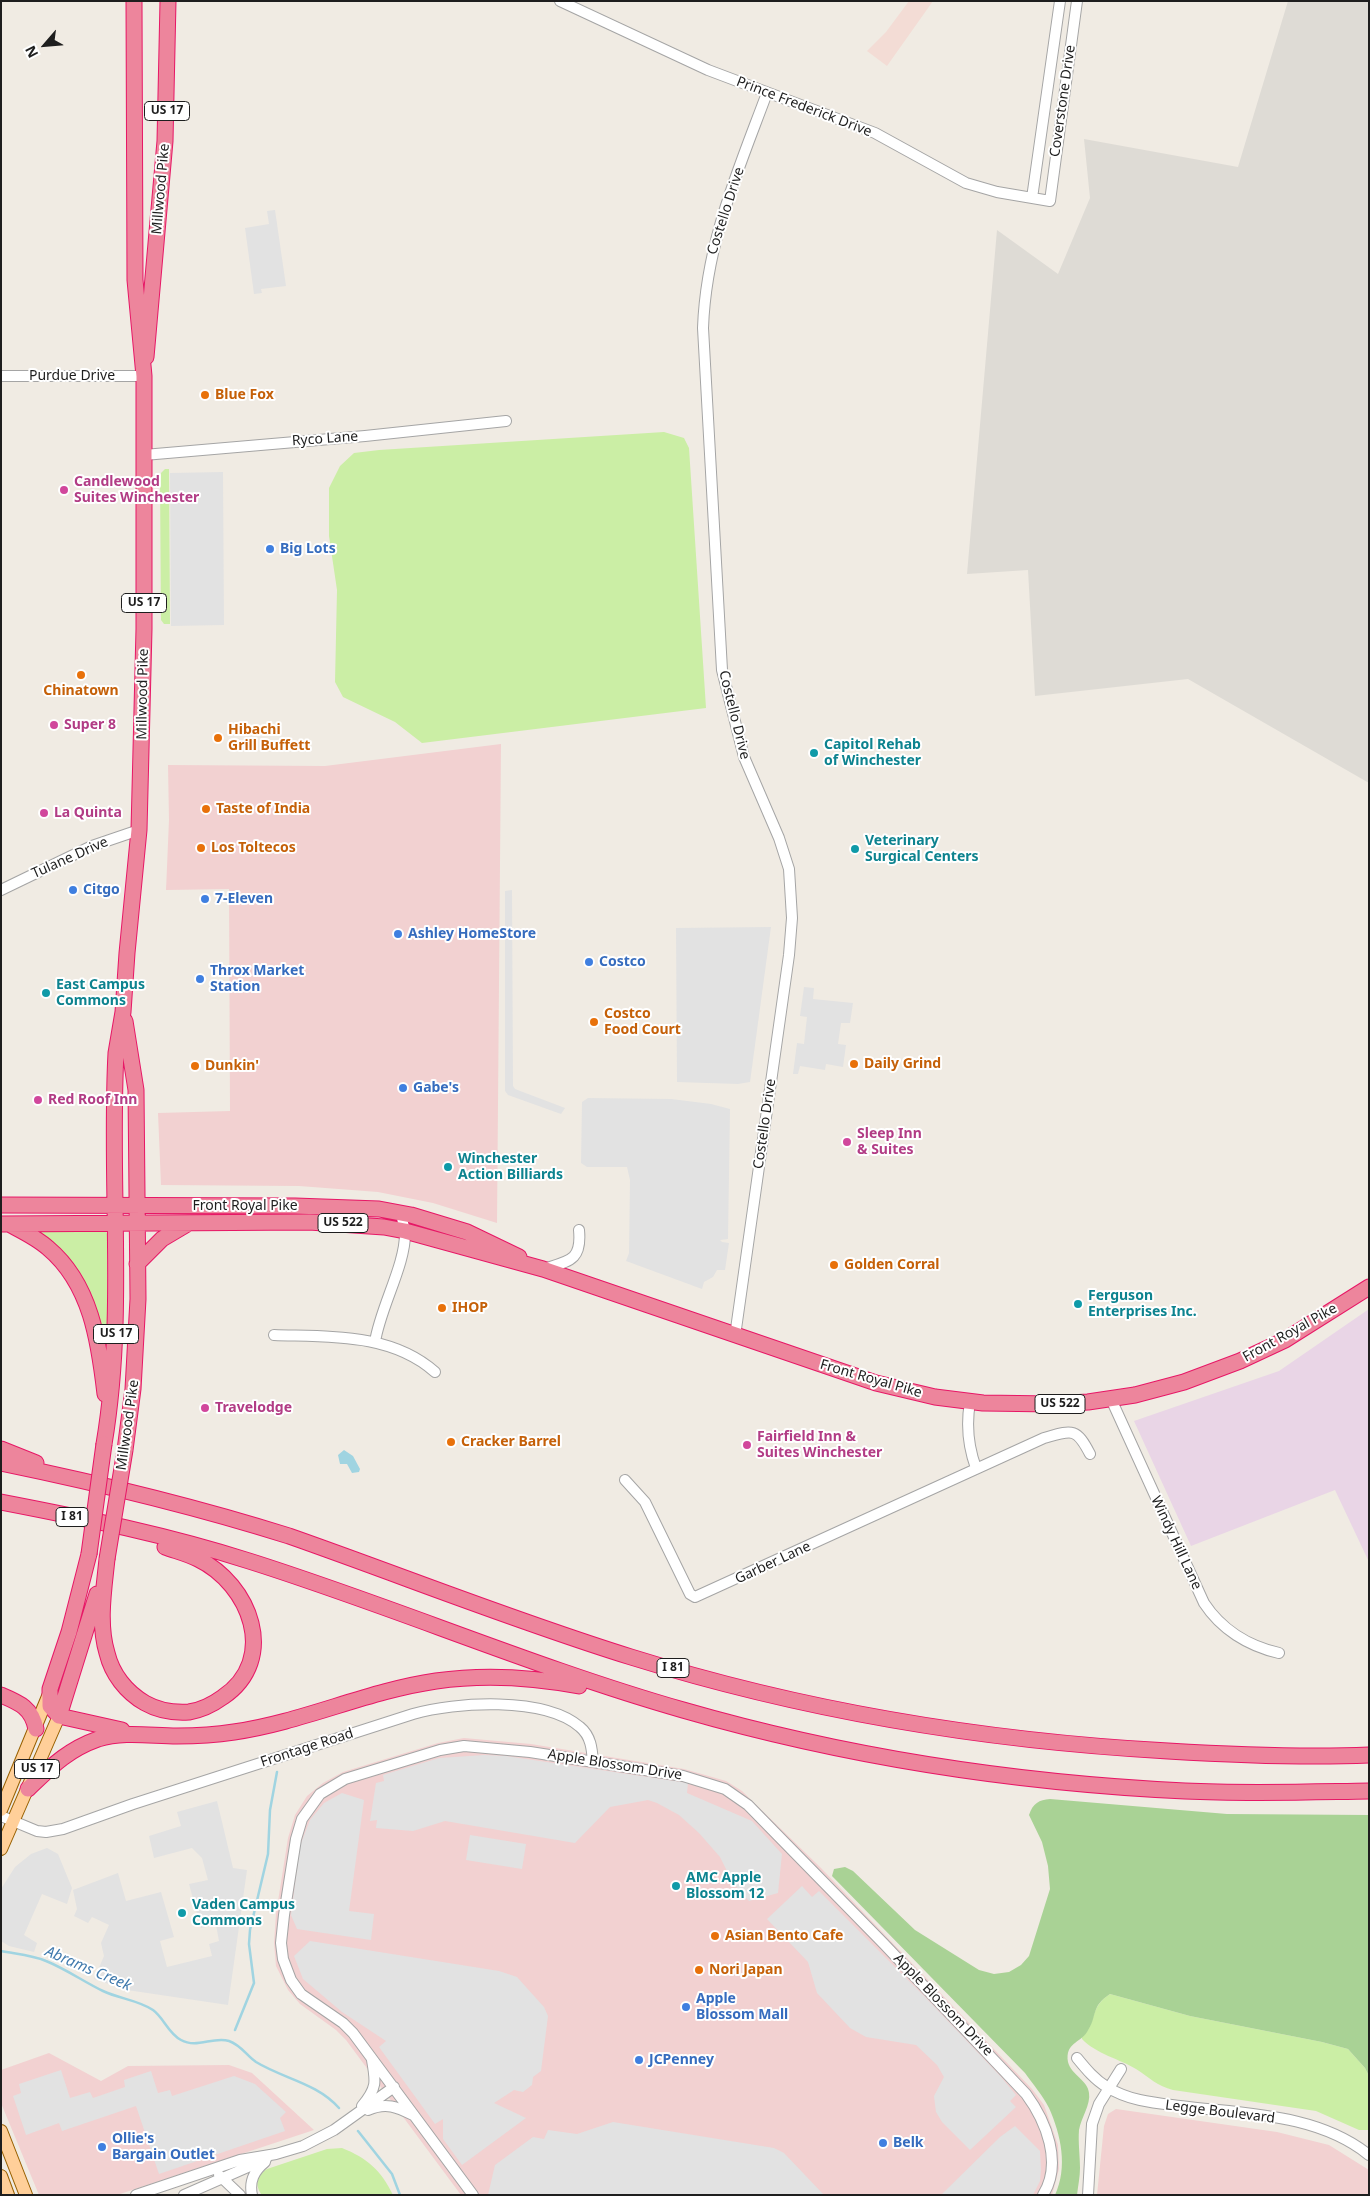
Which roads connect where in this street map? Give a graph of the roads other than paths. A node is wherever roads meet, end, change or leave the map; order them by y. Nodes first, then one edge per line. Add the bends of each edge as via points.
1 (134, 1) edge
2 (168, 1) edge
3 (560, 1) edge
4 (1060, 1) edge
5 (1077, 1) edge
6 (768, 93) junction
7 (1032, 198) junction
8 (1050, 201) joint
9 (1, 376) edge
10 (144, 376) junction
11 (506, 420) dead end
12 (144, 455) junction
13 (139, 830) junction
14 (1, 890) edge
15 (123, 1012) junction
16 (1, 1205) edge
17 (116, 1206) junction
18 (137, 1206) junction
19 (401, 1213) junction
20 (4, 1223) edge
21 (116, 1223) junction
22 (137, 1223) junction
23 (190, 1223) junction
24 (578, 1230) dead end
25 (405, 1231) junction
26 (137, 1264) junction
27 (543, 1269) junction
28 (1369, 1287) edge
29 (274, 1335) dead end
30 (735, 1336) junction
31 (375, 1342) junction
32 (435, 1372) dead end
33 (1111, 1399) junction
34 (970, 1402) junction
35 (108, 1425) junction
36 (1, 1449) edge
37 (1090, 1454) dead end
38 (1, 1463) edge
39 (976, 1468) junction
40 (625, 1480) dead end
41 (152, 1497) junction
42 (1, 1502) edge
43 (124, 1528) junction
44 (107, 1558) junction
45 (1279, 1653) dead end
46 (50, 1689) junction
47 (1, 1695) edge
48 (654, 1702) junction
49 (59, 1716) junction
50 (36, 1729) junction
51 (151, 1735) junction
52 (1369, 1755) edge
53 (593, 1762) junction
54 (28, 1789) junction
55 (1369, 1791) edge
56 (1, 1810) edge
57 (1, 1816) edge
58 (14, 1821) junction
59 (1, 1849) edge
60 (371, 2056) junction
61 (1077, 2058) dead end
62 (1121, 2069) dead end
63 (394, 2087) junction
64 (1108, 2088) junction
65 (415, 2116) junction
66 (352, 2118) junction
67 (1, 2131) edge
68 (276, 2154) junction
69 (1369, 2155) edge
70 (213, 2169) junction
71 (1, 2176) edge
72 (223, 2180) junction
73 (8, 2195) edge
74 (26, 2195) edge
75 (136, 2195) edge
76 (184, 2195) edge
77 (194, 2195) edge
78 (206, 2195) edge
79 (240, 2195) edge
80 (252, 2195) edge
81 (473, 2195) edge
82 (1043, 2195) edge
83 (1088, 2195) edge

1 - 10 highway, Millwood Pike / US 17 via 135,280
2 - 10 highway, Millwood Pike / US 17 via 166,141
3 - 6 street, Prince Frederick Drive via 679,58
4 - 7 street, Coverstone Drive
5 - 8 street, Coverstone Drive
6 - 7 street, Prince Frederick Drive via 875,134 966,183
6 - 30 street, Costello Drive via 715,239 702,328 722,670 744,757 784,854 792,903 788,955
7 - 8 street, Prince Frederick Drive
9 - 10 street, Purdue Drive
10 - 12 highway, Millwood Pike / US 17
11 - 12 street, Ryco Lane
12 - 13 highway, Millwood Pike / US 17
13 - 14 street, Tulane Drive via 92,846
13 - 15 highway, Millwood Pike / US 17
15 - 17 highway, Millwood Pike / US 17 via 115,1073
15 - 18 highway, Millwood Pike / US 17 via 136,1090
16 - 17 highway, Front Royal Pike
17 - 18 highway, Front Royal Pike / US 522
17 - 21 highway, Millwood Pike / US 17
18 - 19 highway, Front Royal Pike / US 522 via 350,1207
18 - 22 highway, Millwood Pike / US 17
19 - 25 street
19 - 27 highway, Front Royal Pike / US 522 via 467,1232
20 - 21 highway, Front Royal Pike
20 - 35 highway via 49,1248 85,1300 98,1336
21 - 22 highway, Front Royal Pike
21 - 35 highway, Millwood Pike / US 17 via 116,1335
22 - 23 highway, Front Royal Pike / US 522
22 - 26 highway, Millwood Pike / US 17
23 - 25 highway, Front Royal Pike / US 522 via 337,1223
23 - 26 highway, US 522 via 162,1239
24 - 27 street via 580,1246 576,1254 565,1262
25 - 27 highway, Front Royal Pike / US 522
25 - 31 street via 402,1254
26 - 44 highway, Millwood Pike / US 17, bridge via 136,1351 125,1450
27 - 30 highway, Front Royal Pike / US 522
28 - 33 highway, Front Royal Pike / US 522 via 1297,1333 1240,1361 1184,1382
29 - 31 street via 333,1336
30 - 34 highway, Front Royal Pike / US 522 via 876,1384
31 - 32 street via 422,1361
33 - 34 highway, Front Royal Pike / US 522 via 1053,1404
33 - 45 street, Windy Hill Lane via 1207,1607 1219,1622 1243,1640
34 - 39 street via 969,1442
35 - 46 highway, Millwood Pike / US 17, bridge via 89,1554
36 - 41 highway
37 - 39 street, Garber Lane via 1081,1437 1071,1432 1044,1438
38 - 41 highway, I 81
39 - 40 street, Garber Lane via 695,1597 690,1594 645,1502
41 - 52 highway, I 81 via 289,1536 633,1657 743,1687 881,1718 1042,1741 1128,1749 1280,1756
42 - 43 highway, I 81
43 - 44 highway via 139,1538 198,1559 221,1575 237,1592 248,1613 254,1636 252,1659 235,1688 204,1709 178,1713 151,1707 128,1691 112,1668 104,1638 102,1618
43 - 48 highway, I 81 via 244,1559
44 - 49 highway, Millwood Pike / US 17
46 - 49 highway via 50,1706
46 - 50 main road, Millwood Pike / US 17
47 - 50 highway via 25,1707
48 - 51 highway via 538,1679 477,1677 415,1686 237,1731 201,1736
48 - 55 highway, I 81 via 827,1746 994,1774 1184,1791
49 - 51 highway via 94,1726
49 - 54 main road, Millwood Pike / US 17
50 - 56 main road, Millwood Pike / US 17
51 - 54 highway via 114,1736 82,1745 56,1761
53 - 58 street, Frontage Road via 590,1740 583,1730 557,1715 508,1705 459,1705 403,1717 63,1829 37,1831
53 - 60 street, Apple Blossom Drive via 492,1747 457,1747 345,1780 313,1801 302,1818 296,1839 281,1943 284,1964 301,1994 343,2023
53 - 82 street, Apple Blossom Drive via 700,1780 725,1789 748,1805 1026,2094 1042,2121 1051,2152 1051,2174
54 - 58 main road, Millwood Pike / US 17
57 - 58 street, Frontage Road
58 - 59 main road, US 17
60 - 63 street, Apple Blossom Drive
60 - 66 street via 374,2090
61 - 64 street, Legge Boulevard
62 - 64 street
63 - 65 street, Apple Blossom Drive
63 - 66 street
64 - 69 street, Legge Boulevard via 1149,2102 1302,2124 1335,2134
64 - 83 street via 1091,2127
65 - 66 street via 387,2105
65 - 81 street, Apple Blossom Drive
66 - 68 street via 319,2139
67 - 74 main road
68 - 70 street via 240,2160
68 - 72 street
68 - 80 street via 254,2173 250,2186
70 - 72 street
70 - 75 street
71 - 73 main road
72 - 76 street
72 - 79 street
77 - 78 street

